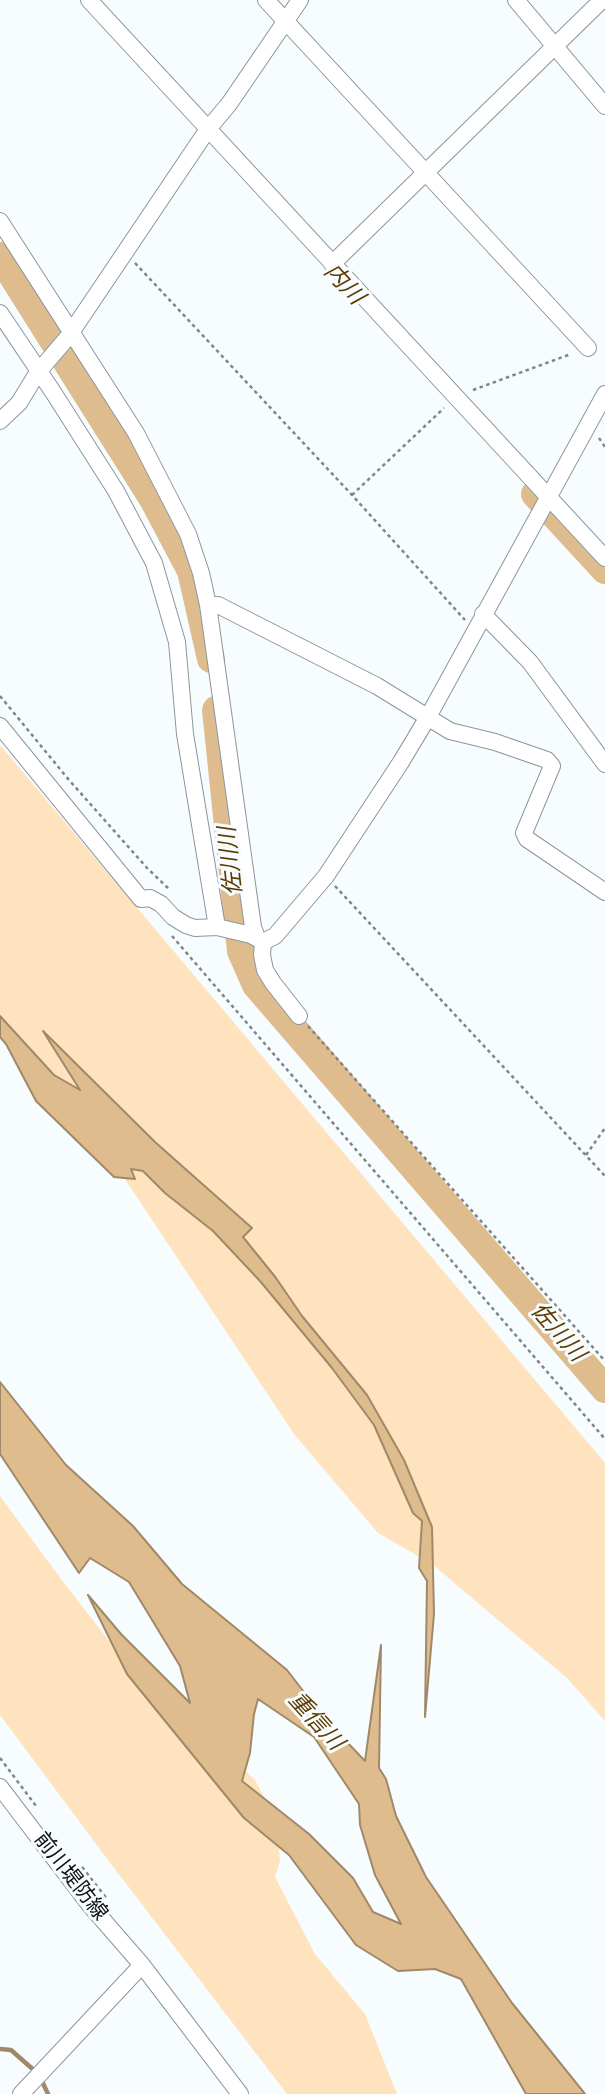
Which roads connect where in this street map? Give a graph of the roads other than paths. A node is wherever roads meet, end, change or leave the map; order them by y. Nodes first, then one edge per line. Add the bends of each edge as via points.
1 (89, 0) edge
2 (266, 0) edge
3 (300, 0) edge
4 (516, 0) edge
5 (603, 0) edge
6 (287, 22) junction
7 (555, 47) junction
8 (605, 106) edge
9 (208, 129) junction
10 (426, 174) junction
11 (0, 221) edge
12 (332, 264) junction
13 (0, 313) edge
14 (70, 335) junction
15 (589, 348) dead end
16 (40, 370) junction
17 (605, 394) edge
18 (0, 421) edge
19 (549, 497) junction
20 (605, 558) edge
21 (208, 605) junction
22 (483, 614) junction
23 (428, 718) junction
24 (0, 726) edge
25 (605, 764) edge
26 (605, 892) edge
27 (220, 927) junction
28 (257, 938) junction
29 (299, 1016) road end
30 (0, 1787) edge
31 (142, 1965) junction
32 (21, 2094) edge
33 (240, 2094) edge

1 - 9 street
2 - 6 street
3 - 6 street
4 - 7 street
5 - 7 street
6 - 9 street
6 - 10 street
7 - 8 street
7 - 10 street
9 - 12 street
9 - 14 street
10 - 12 street
10 - 15 street
11 - 14 street
12 - 19 street
13 - 16 street
14 - 16 street
14 - 21 street via 136,432 164,485 188,534
16 - 18 street via 19,403
16 - 27 street via 116,491 163,590 177,642 185,734
17 - 19 street
19 - 20 street
19 - 22 street
21 - 23 street via 218,605 286,639
21 - 28 street
22 - 23 street
22 - 25 street via 530,662
23 - 26 street via 450,731 547,760 552,766 524,834
23 - 28 street via 326,876 275,936
24 - 27 street via 141,899 161,904 186,925
27 - 28 street
28 - 29 street via 265,970
30 - 31 street, 前川堤防線
31 - 32 street
31 - 33 street, 前川堤防線

